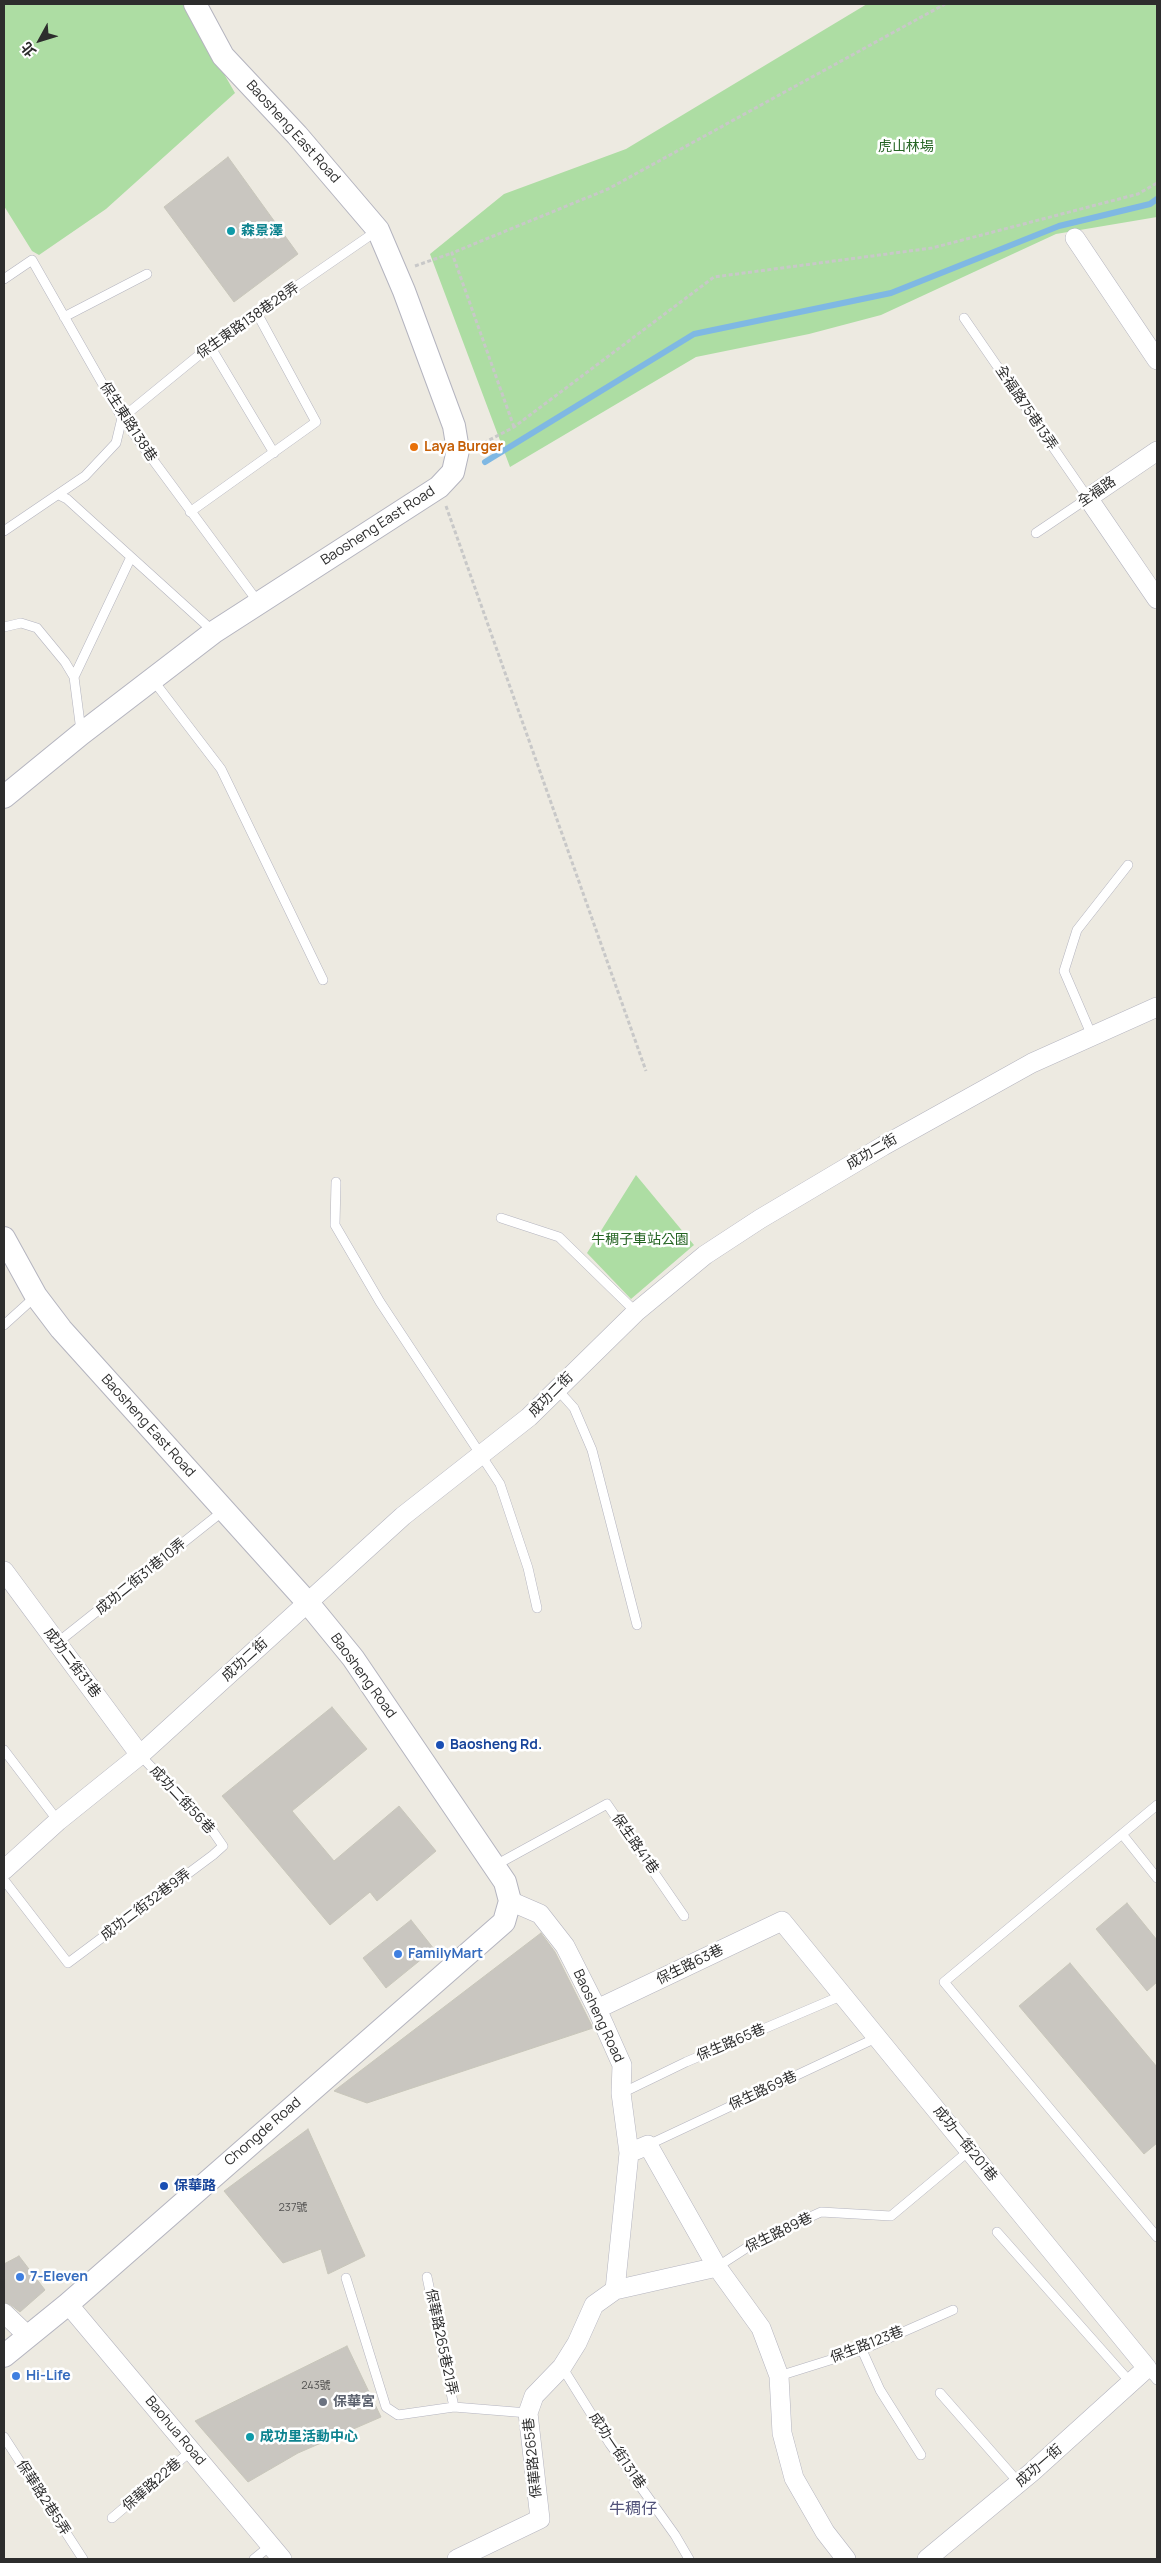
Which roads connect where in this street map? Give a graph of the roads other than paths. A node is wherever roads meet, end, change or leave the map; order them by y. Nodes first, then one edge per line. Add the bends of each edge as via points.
1 (195, 4) edge
2 (378, 230) junction
3 (1075, 238) dead end
4 (147, 274) dead end
5 (4, 279) edge
6 (258, 315) junction
7 (64, 317) junction
8 (964, 318) dead end
9 (210, 346) junction
10 (1157, 360) edge
11 (122, 418) junction
12 (1157, 451) edge
13 (274, 453) junction
14 (59, 495) junction
15 (1088, 498) junction
16 (190, 512) junction
17 (4, 531) edge
18 (1036, 533) dead end
19 (131, 557) junction
20 (1157, 599) edge
21 (258, 602) junction
22 (4, 627) edge
23 (214, 632) junction
24 (74, 678) junction
25 (152, 679) junction
26 (81, 734) junction
27 (4, 798) edge
28 (1128, 865) dead end
29 (323, 980) dead end
30 (1157, 1007) edge
31 (1092, 1036) junction
32 (336, 1182) dead end
33 (501, 1218) dead end
34 (4, 1238) edge
35 (36, 1296) junction
36 (636, 1312) junction
37 (4, 1325) edge
38 (557, 1389) junction
39 (482, 1454) junction
40 (224, 1510) junction
41 (4, 1573) edge
42 (308, 1603) junction
43 (537, 1608) dead end
44 (637, 1625) dead end
45 (57, 1643) junction
46 (4, 1750) edge
47 (140, 1755) junction
48 (1157, 1805) edge
49 (58, 1820) junction
50 (1122, 1834) junction
51 (223, 1846) joint
52 (494, 1866) junction
53 (4, 1870) edge
54 (1157, 1878) edge
55 (4, 1880) edge
56 (510, 1901) junction
57 (684, 1916) dead end
58 (782, 1921) joint
59 (843, 1995) junction
60 (598, 2009) junction
61 (878, 2037) junction
62 (621, 2093) junction
63 (648, 2145) junction
64 (970, 2150) junction
65 (628, 2153) junction
66 (1154, 2227) edge
67 (997, 2232) dead end
68 (1157, 2237) edge
69 (717, 2267) junction
70 (427, 2277) dead end
71 (346, 2278) dead end
72 (615, 2290) junction
73 (68, 2304) junction
74 (953, 2310) dead end
75 (4, 2313) edge
76 (28, 2336) junction
77 (862, 2350) junction
78 (4, 2356) edge
79 (562, 2367) junction
80 (1152, 2374) edge
81 (779, 2376) junction
82 (1131, 2383) junction
83 (940, 2393) dead end
84 (454, 2408) junction
85 (528, 2413) junction
86 (4, 2437) edge
87 (191, 2451) junction
88 (921, 2455) dead end
89 (1019, 2483) junction
90 (112, 2518) dead end
91 (276, 2552) edge
92 (83, 2559) edge
93 (254, 2559) edge
94 (457, 2559) edge
95 (689, 2559) edge
96 (846, 2559) edge
97 (927, 2559) edge

1 - 2 street, Baosheng East Road via 223,56 297,135
2 - 6 lane, 保生東路138巷28弄
2 - 21 street, Baosheng East Road via 454,426 458,450 453,472 439,487
3 - 10 street
4 - 7 lane
5 - 7 lane, 保生東路138巷 via 32,260
6 - 9 lane, 保生東路138巷28弄
6 - 13 lane via 316,422
7 - 11 lane, 保生東路138巷
8 - 15 lane, 全福路75巷13弄
9 - 11 lane, 保生東路138巷28弄
9 - 13 lane
11 - 14 lane via 116,443 85,476
11 - 16 lane, 保生東路138巷
12 - 15 street, 全福路
13 - 16 lane
14 - 17 lane
14 - 19 lane
15 - 18 lane, 全福路
15 - 20 street
16 - 21 lane, 保生東路138巷
19 - 23 lane
19 - 24 lane
21 - 23 street, Baosheng East Road
22 - 24 lane via 21,623 37,628
23 - 25 street, Baosheng East Road
24 - 26 lane
25 - 26 street, Baosheng East Road
25 - 29 lane via 221,769
26 - 27 street, Baosheng East Road
28 - 31 lane via 1077,930 1064,970
30 - 31 street, 成功二街
31 - 36 street, 成功二街 via 1032,1063 760,1219 705,1255
32 - 39 lane via 335,1225 380,1302
33 - 36 lane via 559,1237
34 - 35 street, Baosheng East Road
35 - 37 lane
35 - 40 street, Baosheng East Road via 61,1329
36 - 38 street, 成功二街
38 - 39 street, 成功二街 via 529,1417
38 - 44 lane via 574,1408 592,1450
39 - 42 street, 成功二街 via 402,1516
39 - 43 lane via 500,1484 528,1568
40 - 42 street, Baosheng East Road
40 - 45 lane, 成功二街31巷10弄
41 - 45 street, 成功二街31巷
42 - 47 street, 成功二街
42 - 52 street, Baosheng Road via 353,1658
45 - 47 street, 成功二街31巷
46 - 49 lane
47 - 49 street, 成功二街
47 - 51 lane, 成功二街56巷
48 - 50 lane
49 - 53 street, 成功二街
50 - 54 lane
50 - 66 lane via 944,1982
51 - 55 lane, 成功二街32巷9弄 via 68,1963
52 - 56 street, Baosheng Road via 505,1882
52 - 57 lane, 保生路41巷 via 606,1804
56 - 60 street, Baosheng Road via 540,1914 565,1946
56 - 73 street, Chongde Road via 504,1922
58 - 59 street, 成功一街201巷
58 - 60 street, 保生路63巷
59 - 61 street, 成功一街201巷
59 - 62 lane, 保生路65巷
60 - 62 street, Baosheng Road via 622,2064
61 - 63 lane, 保生路69巷
61 - 64 street, 成功一街201巷
62 - 65 street, Baosheng Road
63 - 65 street
63 - 69 street
64 - 69 lane, 保生路89巷 via 891,2216 821,2212 757,2241
64 - 80 street, 成功一街201巷
65 - 72 street, Baosheng Road
66 - 68 lane
67 - 82 lane
69 - 72 street, 保華路265巷
69 - 81 street via 761,2328
70 - 84 lane, 保華路265巷21弄
71 - 84 lane, 保華路265巷21弄 via 386,2407 398,2416
72 - 79 street, 保華路265巷 via 594,2305
73 - 76 street, Chongde Road
73 - 87 street, Baohua Road
74 - 77 lane, 保生路123巷
75 - 76 street
76 - 78 street, Chongde Road
77 - 81 lane, 保生路123巷
77 - 88 lane via 880,2390
79 - 85 street, 保華路265巷 via 534,2396
79 - 95 lane, 成功一街131巷
80 - 82 street, 成功一街
81 - 96 street via 782,2433 794,2478 825,2532
82 - 89 street, 成功一街
83 - 89 lane
84 - 85 lane, 保華路265巷21弄
85 - 94 street, 保華路265巷 via 540,2519
86 - 92 lane, 保華路2巷5弄
87 - 90 lane, 保華路22巷
87 - 91 street, Baohua Road
89 - 97 street, 成功一街
91 - 93 lane

